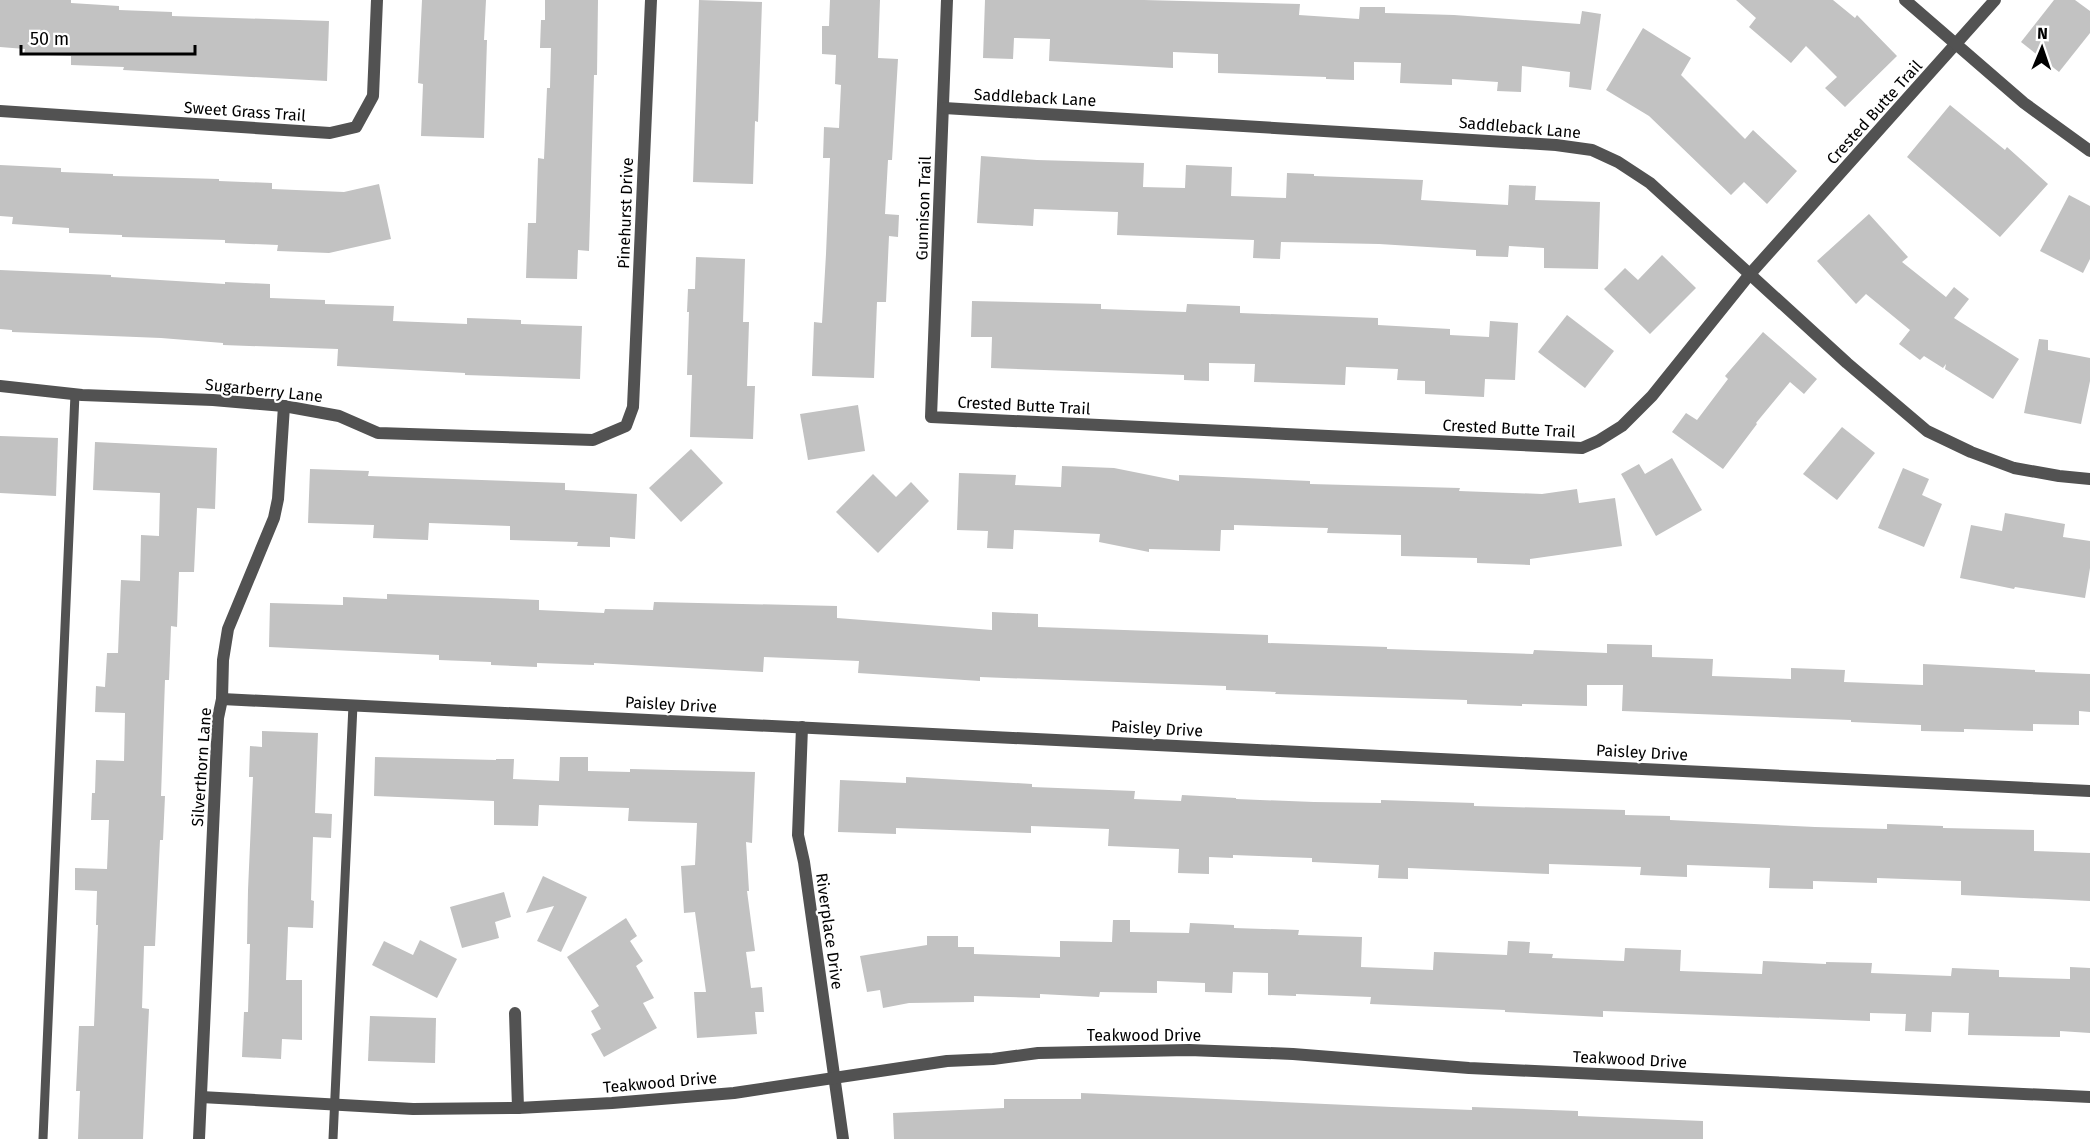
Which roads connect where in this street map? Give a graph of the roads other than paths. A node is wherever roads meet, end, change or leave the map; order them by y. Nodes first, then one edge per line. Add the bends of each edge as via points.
1 (377, 0) edge
2 (651, 0) edge
3 (947, 0) edge
4 (1905, 0) edge
5 (1995, 0) edge
6 (1956, 45) junction
7 (944, 108) junction
8 (0, 111) edge
9 (2090, 151) edge
10 (1750, 274) junction
11 (0, 386) edge
12 (75, 394) junction
13 (284, 406) junction
14 (931, 417) joint
15 (626, 426) joint
16 (2090, 479) edge
17 (222, 699) junction
18 (353, 705) junction
19 (802, 727) junction
20 (2090, 791) edge
21 (515, 1013) dead end
22 (835, 1076) junction
23 (201, 1097) junction
24 (2090, 1097) edge
25 (334, 1104) junction
26 (518, 1108) junction
27 (43, 1139) edge
28 (199, 1139) edge
29 (333, 1139) edge
30 (843, 1139) edge

1 - 8 street, Sweet Grass Trail via 374,96 356,126 330,133
2 - 15 street, Pinehurst Drive via 633,407
3 - 7 street, Gunnison Trail
4 - 6 street
5 - 6 street, Crested Butte Trail
6 - 9 street via 2024,103
6 - 10 street, Crested Butte Trail
7 - 10 street, Saddleback Lane via 1592,150 1650,183
7 - 14 street, Gunnison Trail
10 - 14 street, Crested Butte Trail via 1652,396 1622,426 1582,448
10 - 16 street, Saddleback Lane via 1927,431 1971,453 2014,468
11 - 12 street, Sugarberry Lane
12 - 13 street, Sugarberry Lane
12 - 27 lane
13 - 15 street, Sugarberry Lane via 339,416 378,433 593,440
13 - 17 street, Silverthorn Lane via 274,518 228,629
17 - 18 street, Paisley Drive
17 - 23 street, Silverthorn Lane
18 - 19 street, Paisley Drive
18 - 25 lane
19 - 20 street, Paisley Drive
19 - 22 street, Riverplace Drive via 798,835
21 - 26 street
22 - 24 street, Teakwood Drive via 1038,1053 1189,1050 1469,1068
22 - 26 street, Teakwood Drive via 734,1093
22 - 30 street, Riverplace Drive
23 - 25 street, Teakwood Drive
23 - 28 street, Silverthorn Lane
25 - 26 street, Teakwood Drive
25 - 29 lane

